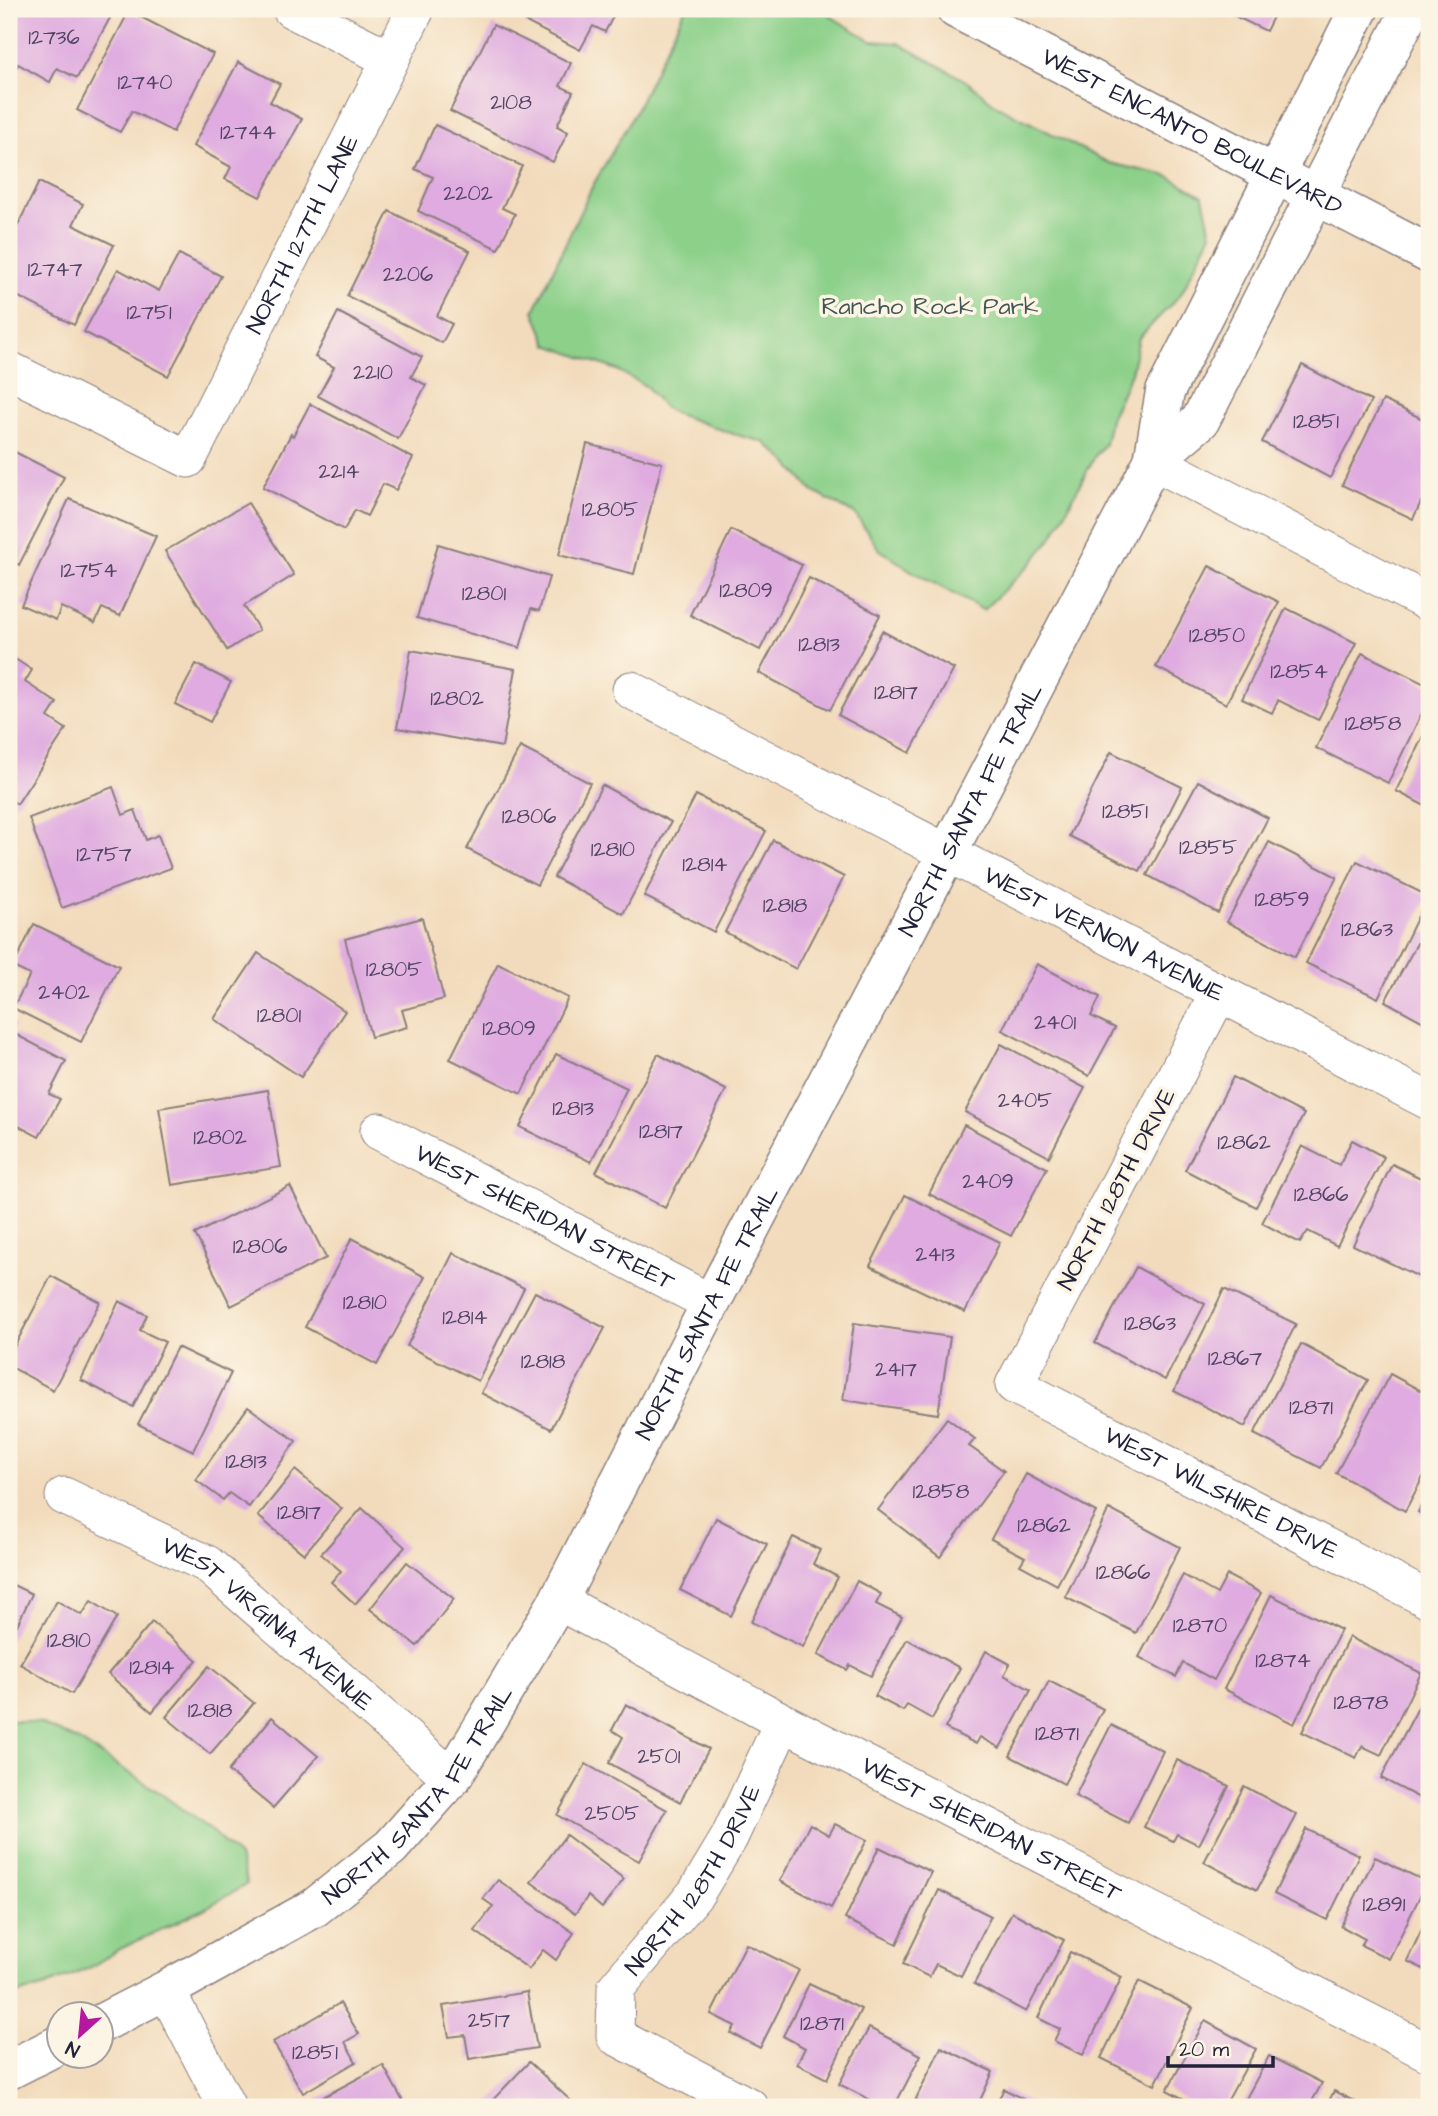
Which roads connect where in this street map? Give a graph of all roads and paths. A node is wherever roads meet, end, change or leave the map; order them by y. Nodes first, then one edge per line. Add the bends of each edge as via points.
1 (291, 9) edge
2 (416, 9) edge
3 (956, 9) edge
4 (1359, 9) edge
5 (1411, 9) edge
6 (390, 59) junction
7 (1275, 174) junction
8 (1315, 195) junction
9 (1429, 254) edge
10 (9, 370) edge
11 (1153, 461) junction
12 (1429, 603) edge
13 (631, 690) dead end
14 (947, 852) junction
15 (1219, 993) junction
16 (1429, 1101) edge
17 (379, 1130) dead end
18 (711, 1303) junction
19 (1014, 1385) joint
20 (64, 1496) dead end
21 (1429, 1600) edge
22 (558, 1601) junction
23 (783, 1723) junction
24 (452, 1778) junction
25 (166, 1990) junction
26 (116, 2016) edge
27 (46, 2051) edge
28 (1429, 2053) edge
29 (9, 2070) edge
30 (227, 2107) edge
31 (750, 2107) edge

1 - 6 street
2 - 6 street, NORTH 127TH LANE
3 - 7 street, WEST ENCANTO BOULEVARD
4 - 7 street, NORTH SANTA FE TRAIL
5 - 8 street, NORTH SANTA FE TRAIL
6 - 10 street, NORTH 127TH LANE via 188,459
7 - 8 street, WEST ENCANTO BOULEVARD
7 - 11 street, NORTH SANTA FE TRAIL via 1165,392
8 - 9 street, WEST ENCANTO BOULEVARD
8 - 11 street, NORTH SANTA FE TRAIL via 1199,421
11 - 12 street
11 - 14 street, NORTH SANTA FE TRAIL
13 - 14 street, WEST VERNON AVENUE
14 - 15 street, WEST VERNON AVENUE
14 - 18 street, NORTH SANTA FE TRAIL
15 - 16 street, WEST VERNON AVENUE
15 - 19 street, NORTH 128TH DRIVE
17 - 18 street, WEST SHERIDAN STREET
18 - 22 street, NORTH SANTA FE TRAIL
19 - 21 street, WEST WILSHIRE DRIVE
20 - 24 street, WEST VIRGINIA AVENUE via 207,1564
22 - 23 street, WEST SHERIDAN STREET
22 - 24 street, NORTH SANTA FE TRAIL
23 - 28 street, WEST SHERIDAN STREET
23 - 31 street, NORTH 128TH DRIVE via 729,1838 696,1893 616,1988 615,2036
24 - 25 street, NORTH SANTA FE TRAIL via 391,1847 314,1908
25 - 26 street, NORTH SANTA FE TRAIL
25 - 30 street
27 - 29 street

